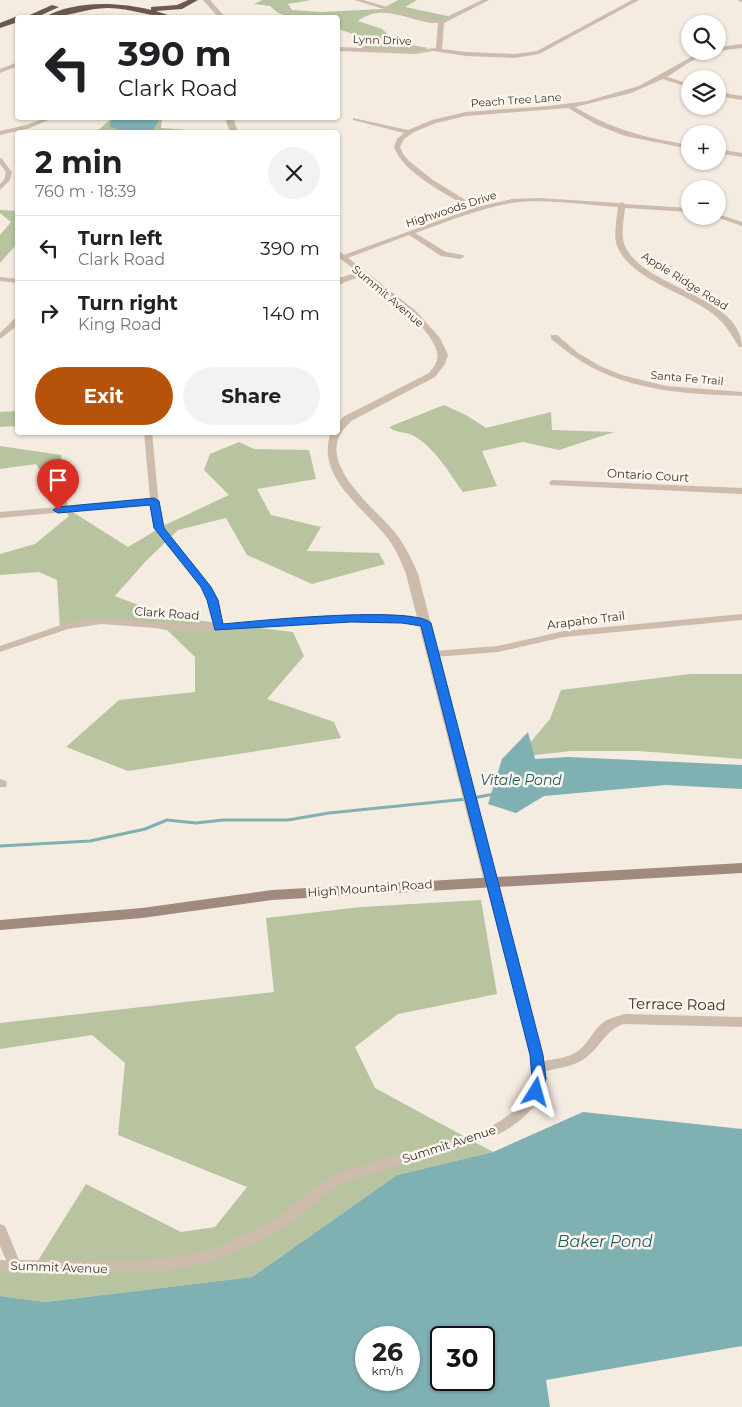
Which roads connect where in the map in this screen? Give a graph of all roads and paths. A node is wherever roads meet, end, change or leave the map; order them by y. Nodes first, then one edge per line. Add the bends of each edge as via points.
1 (89, 0) edge
2 (123, 0) edge
3 (194, 0) edge
4 (202, 0) edge
5 (206, 0) edge
6 (357, 0) edge
7 (486, 0) edge
8 (636, 0) edge
9 (64, 1) edge
10 (132, 8) junction
11 (155, 13) junction
12 (216, 14) edge
13 (29, 15) edge
14 (34, 15) edge
15 (51, 15) edge
16 (57, 15) edge
17 (162, 15) edge
18 (15, 22) edge
19 (441, 22) junction
20 (15, 28) edge
21 (1, 30) edge
22 (742, 46) edge
23 (726, 48) edge
24 (340, 49) edge
25 (438, 49) junction
26 (689, 60) edge
27 (15, 65) edge
28 (0, 71) edge
29 (662, 77) junction
30 (681, 83) edge
31 (726, 95) edge
32 (742, 98) edge
33 (569, 106) junction
34 (355, 119) dead end
35 (45, 120) edge
36 (409, 132) junction
37 (0, 133) edge
38 (681, 145) edge
39 (726, 152) edge
40 (742, 155) edge
41 (0, 160) edge
42 (0, 188) edge
43 (622, 204) junction
44 (476, 209) junction
45 (681, 209) edge
46 (726, 219) edge
47 (742, 224) edge
48 (410, 233) junction
49 (340, 255) edge
50 (460, 257) dead end
51 (362, 273) junction
52 (0, 279) edge
53 (15, 281) edge
54 (340, 282) edge
55 (15, 323) edge
56 (0, 337) edge
57 (554, 337) dead end
58 (742, 345) edge
59 (742, 394) edge
60 (340, 428) edge
61 (148, 435) edge
62 (336, 435) edge
63 (553, 483) dead end
64 (742, 491) edge
65 (154, 501) junction
66 (0, 515) edge
67 (742, 617) edge
68 (425, 623) junction
69 (219, 628) junction
70 (0, 649) edge
71 (434, 654) junction
72 (742, 868) edge
73 (491, 880) junction
74 (0, 926) edge
75 (742, 1022) edge
76 (539, 1067) junction
77 (0, 1230) edge
78 (15, 1265) junction
79 (0, 1266) edge

1 - 15 highway
2 - 10 highway
3 - 10 highway via 170,8
4 - 11 highway via 186,9
5 - 12 street
6 - 19 street
7 - 19 street
8 - 25 street, Lynn Drive via 534,54 466,54
9 - 13 highway
9 - 14 highway
10 - 11 highway
10 - 16 highway via 95,4
11 - 17 highway
18 - 21 highway
19 - 25 street
20 - 21 highway
22 - 23 street
24 - 25 street, Lynn Drive via 415,52
26 - 29 street, Peach Tree Lane
27 - 28 street
29 - 30 street
29 - 33 street, Peach Tree Lane via 631,91
31 - 32 street
33 - 36 street, Peach Tree Lane via 473,112 436,120
33 - 38 street via 617,132
34 - 36 street
35 - 37 street
36 - 44 street via 397,145 402,158
39 - 40 street
41 - 42 street via 8,169 9,176
43 - 44 street, Highwoods Drive via 524,200
43 - 45 street, Highwoods Drive
43 - 58 street, Apple Ridge Road via 619,238 627,257 716,311 734,328
44 - 48 street, Highwoods Drive
46 - 47 street
48 - 49 street, Highwoods Drive
48 - 50 street via 444,254
49 - 51 street, Summit Avenue
51 - 54 street
51 - 60 street, Summit Avenue via 415,316 439,344 443,357 432,375 358,412
52 - 53 street
55 - 56 street
57 - 59 street, Santa Fe Trail via 572,351 631,382 675,390
61 - 65 street
62 - 68 street, Summit Avenue via 331,453 338,475 399,545 412,574
63 - 64 street, Ontario Court
65 - 66 street
65 - 69 street via 159,528 206,587
67 - 71 street, Arapaho Trail via 564,634 498,648
68 - 69 street, Clark Road via 402,619 351,619
68 - 71 street, Summit Avenue
69 - 70 street, Clark Road via 93,622
71 - 73 street, Summit Avenue
72 - 73 main road, High Mountain Road
73 - 74 main road, High Mountain Road via 272,895 142,913
73 - 76 street, Summit Avenue
75 - 76 street, Terrace Road via 614,1021 599,1032 583,1053 563,1063
76 - 78 street, Summit Avenue via 536,1092 528,1105 505,1125 490,1133 330,1182 286,1219 237,1246 149,1268
77 - 78 street
78 - 79 street, Summit Avenue

